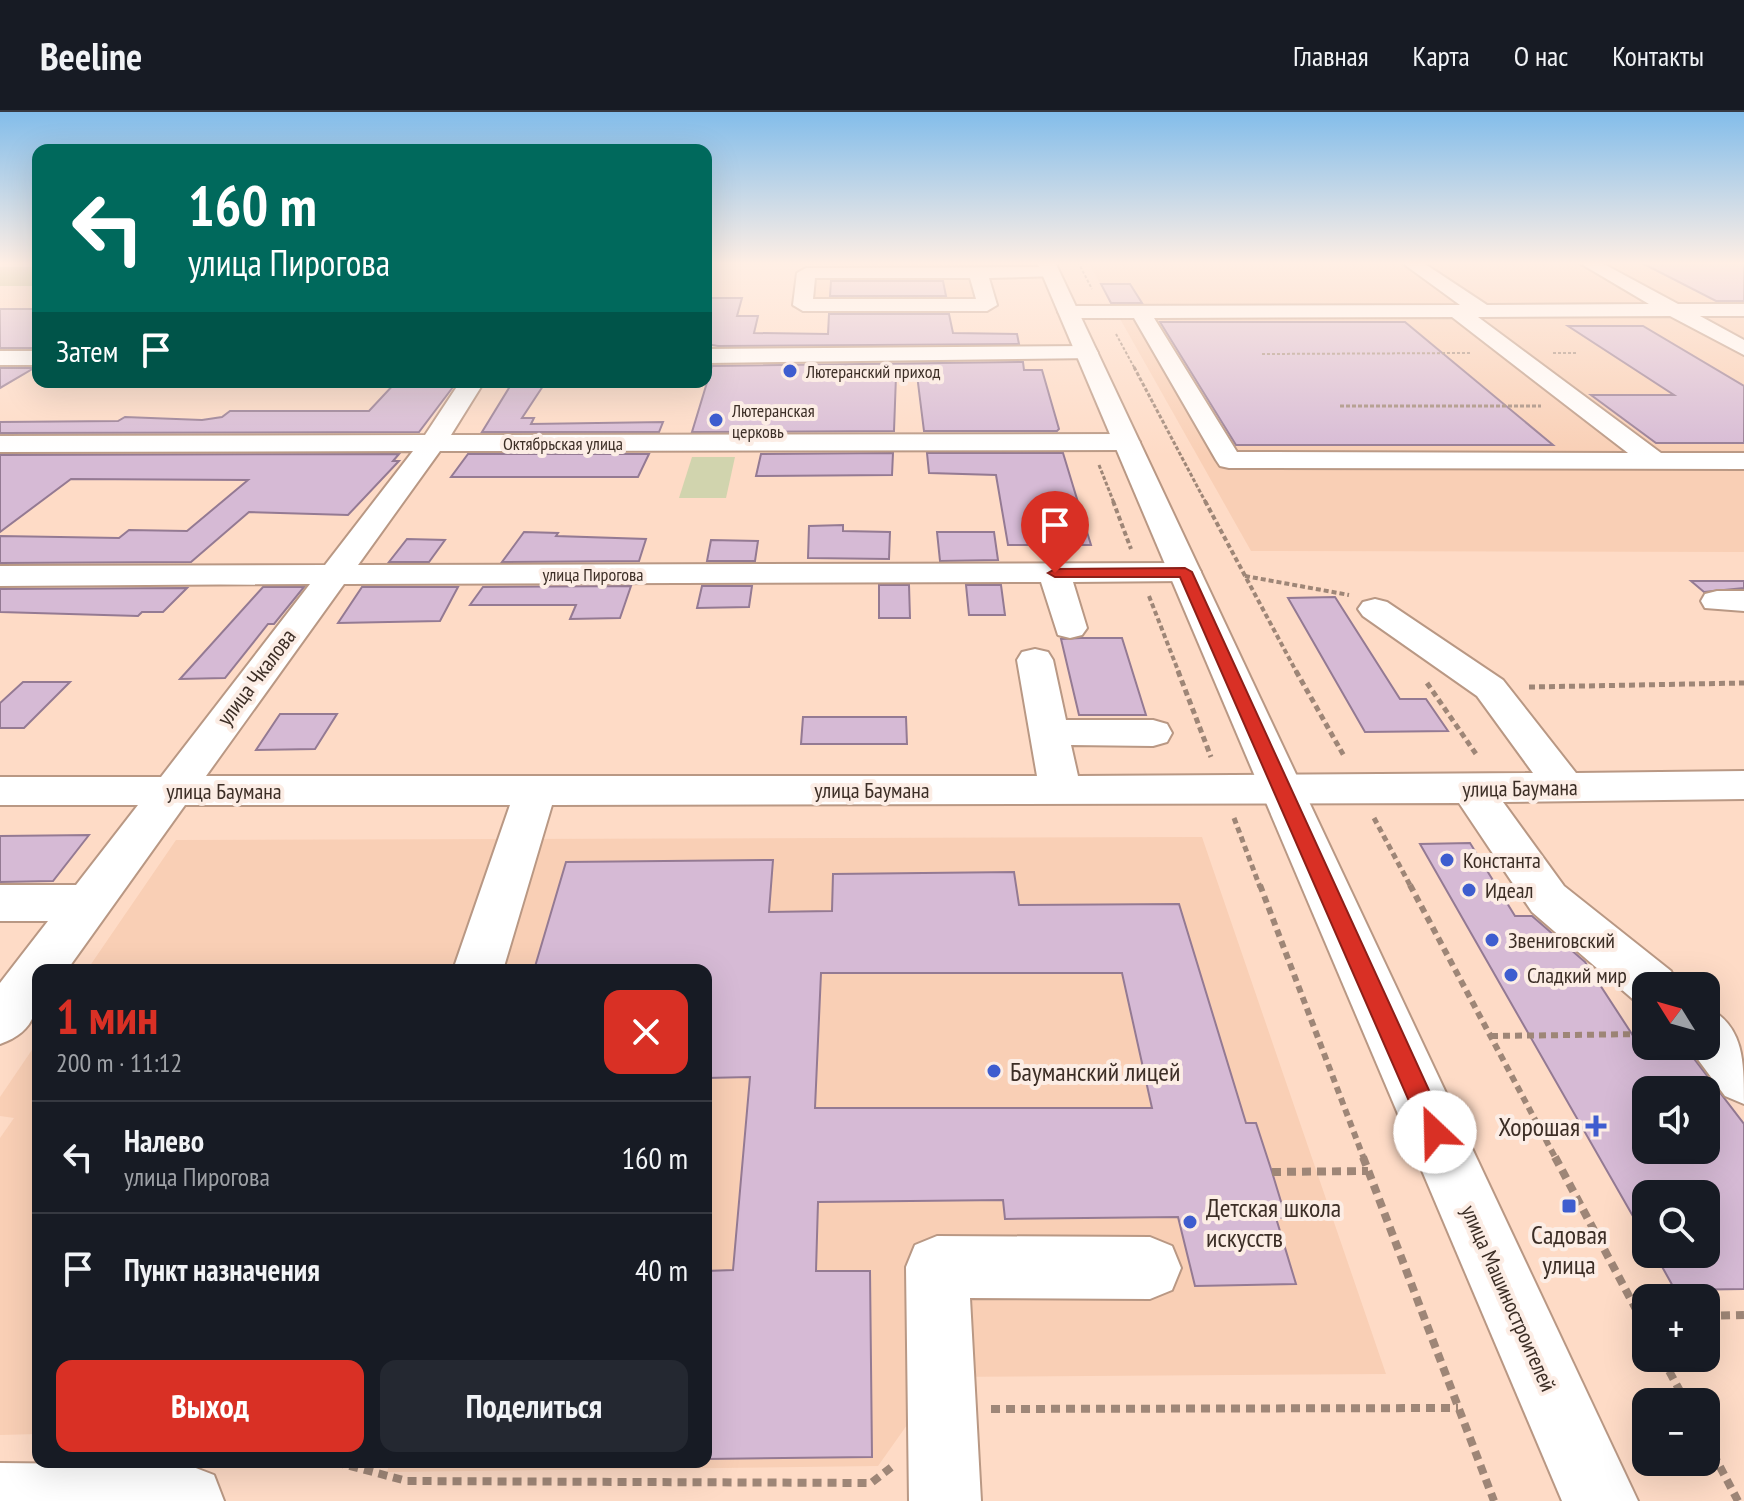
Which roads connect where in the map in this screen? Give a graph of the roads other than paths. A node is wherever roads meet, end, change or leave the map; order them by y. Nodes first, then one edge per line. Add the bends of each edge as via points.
1 (1075, 327) edge
2 (1149, 327) edge
3 (1486, 327) edge
4 (1704, 327) edge
5 (1744, 349) edge
6 (1087, 353) junction
7 (712, 356) edge
8 (0, 358) edge
9 (32, 358) edge
10 (468, 388) edge
11 (1127, 442) junction
12 (433, 443) junction
13 (0, 444) edge
14 (1654, 460) junction
15 (1744, 461) edge
16 (1185, 572) junction
17 (1055, 573) junction
18 (332, 575) junction
19 (0, 576) edge
20 (1375, 609) dead end
21 (1070, 628) dead end
22 (1035, 660) dead end
23 (1049, 732) junction
24 (1153, 733) dead end
25 (1744, 785) edge
26 (1565, 787) junction
27 (1470, 788) junction
28 (1060, 790) junction
29 (0, 791) edge
30 (171, 791) junction
31 (535, 791) junction
32 (1258, 804) junction
33 (0, 903) edge
34 (88, 903) junction
35 (42, 964) edge
36 (480, 964) edge
37 (1636, 972) edge
38 (32, 978) edge
39 (0, 1022) edge
40 (1720, 1048) edge
41 (1744, 1079) edge
42 (1150, 1268) dead end
43 (0, 1499) edge
44 (188, 1501) edge
45 (945, 1501) edge
46 (1600, 1501) edge

1 - 6 main road, улица Машиностроителей
2 - 14 street via 1229,460
3 - 14 street
4 - 5 street
6 - 7 street
6 - 11 main road, улица Машиностроителей
8 - 9 street
10 - 12 street, улица Чкалова
11 - 12 street, Октябрьская улица
11 - 16 main road, улица Машиностроителей
12 - 13 street, Октябрьская улица
12 - 18 street, улица Чкалова
14 - 15 street
16 - 17 street, улица Пирогова
16 - 32 main road, улица Машиностроителей
17 - 18 street, улица Пирогова
17 - 21 street
18 - 19 street, улица Пирогова
18 - 30 street, улица Чкалова
20 - 26 street via 1490,688
22 - 23 street
23 - 24 street
23 - 28 street
25 - 26 street, улица Баумана
26 - 27 street, улица Баумана
27 - 32 street, улица Баумана
27 - 37 street via 1548,899
28 - 31 street, улица Баумана
28 - 32 street, улица Баумана
29 - 30 street, улица Баумана
30 - 31 street, улица Баумана
30 - 34 street, улица Чкалова
31 - 36 street
32 - 46 main road, улица Машиностроителей
33 - 34 street
34 - 35 street, улица Чкалова
38 - 39 street, улица Чкалова
40 - 41 street
42 - 45 street via 937,1267
43 - 44 street

